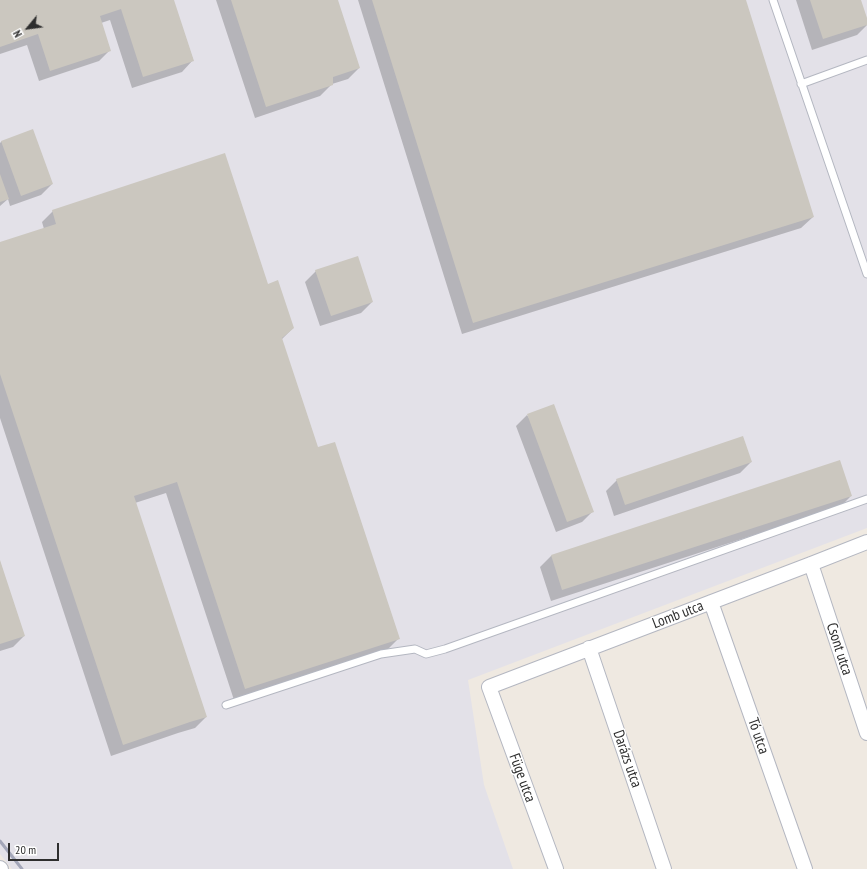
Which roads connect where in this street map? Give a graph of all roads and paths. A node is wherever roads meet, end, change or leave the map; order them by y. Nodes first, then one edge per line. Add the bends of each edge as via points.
1 (773, 0) edge
2 (867, 60) edge
3 (801, 84) junction
4 (867, 274) edge
5 (867, 499) edge
6 (867, 542) edge
7 (811, 564) junction
8 (711, 602) junction
9 (589, 648) junction
10 (488, 687) joint
11 (226, 705) dead end
12 (867, 733) edge
13 (556, 869) edge
14 (664, 869) edge
15 (805, 869) edge

1 - 3 lane
2 - 3 lane
3 - 4 lane
5 - 11 lane via 445,649 426,654 415,649 381,654
6 - 7 street, Lomb utca
7 - 8 street, Lomb utca
7 - 12 street, Csont utca
8 - 9 street, Lomb utca
8 - 15 street, Tó utca
9 - 10 street, Lomb utca
9 - 14 street, Darázs utca
10 - 13 street, Füge utca

